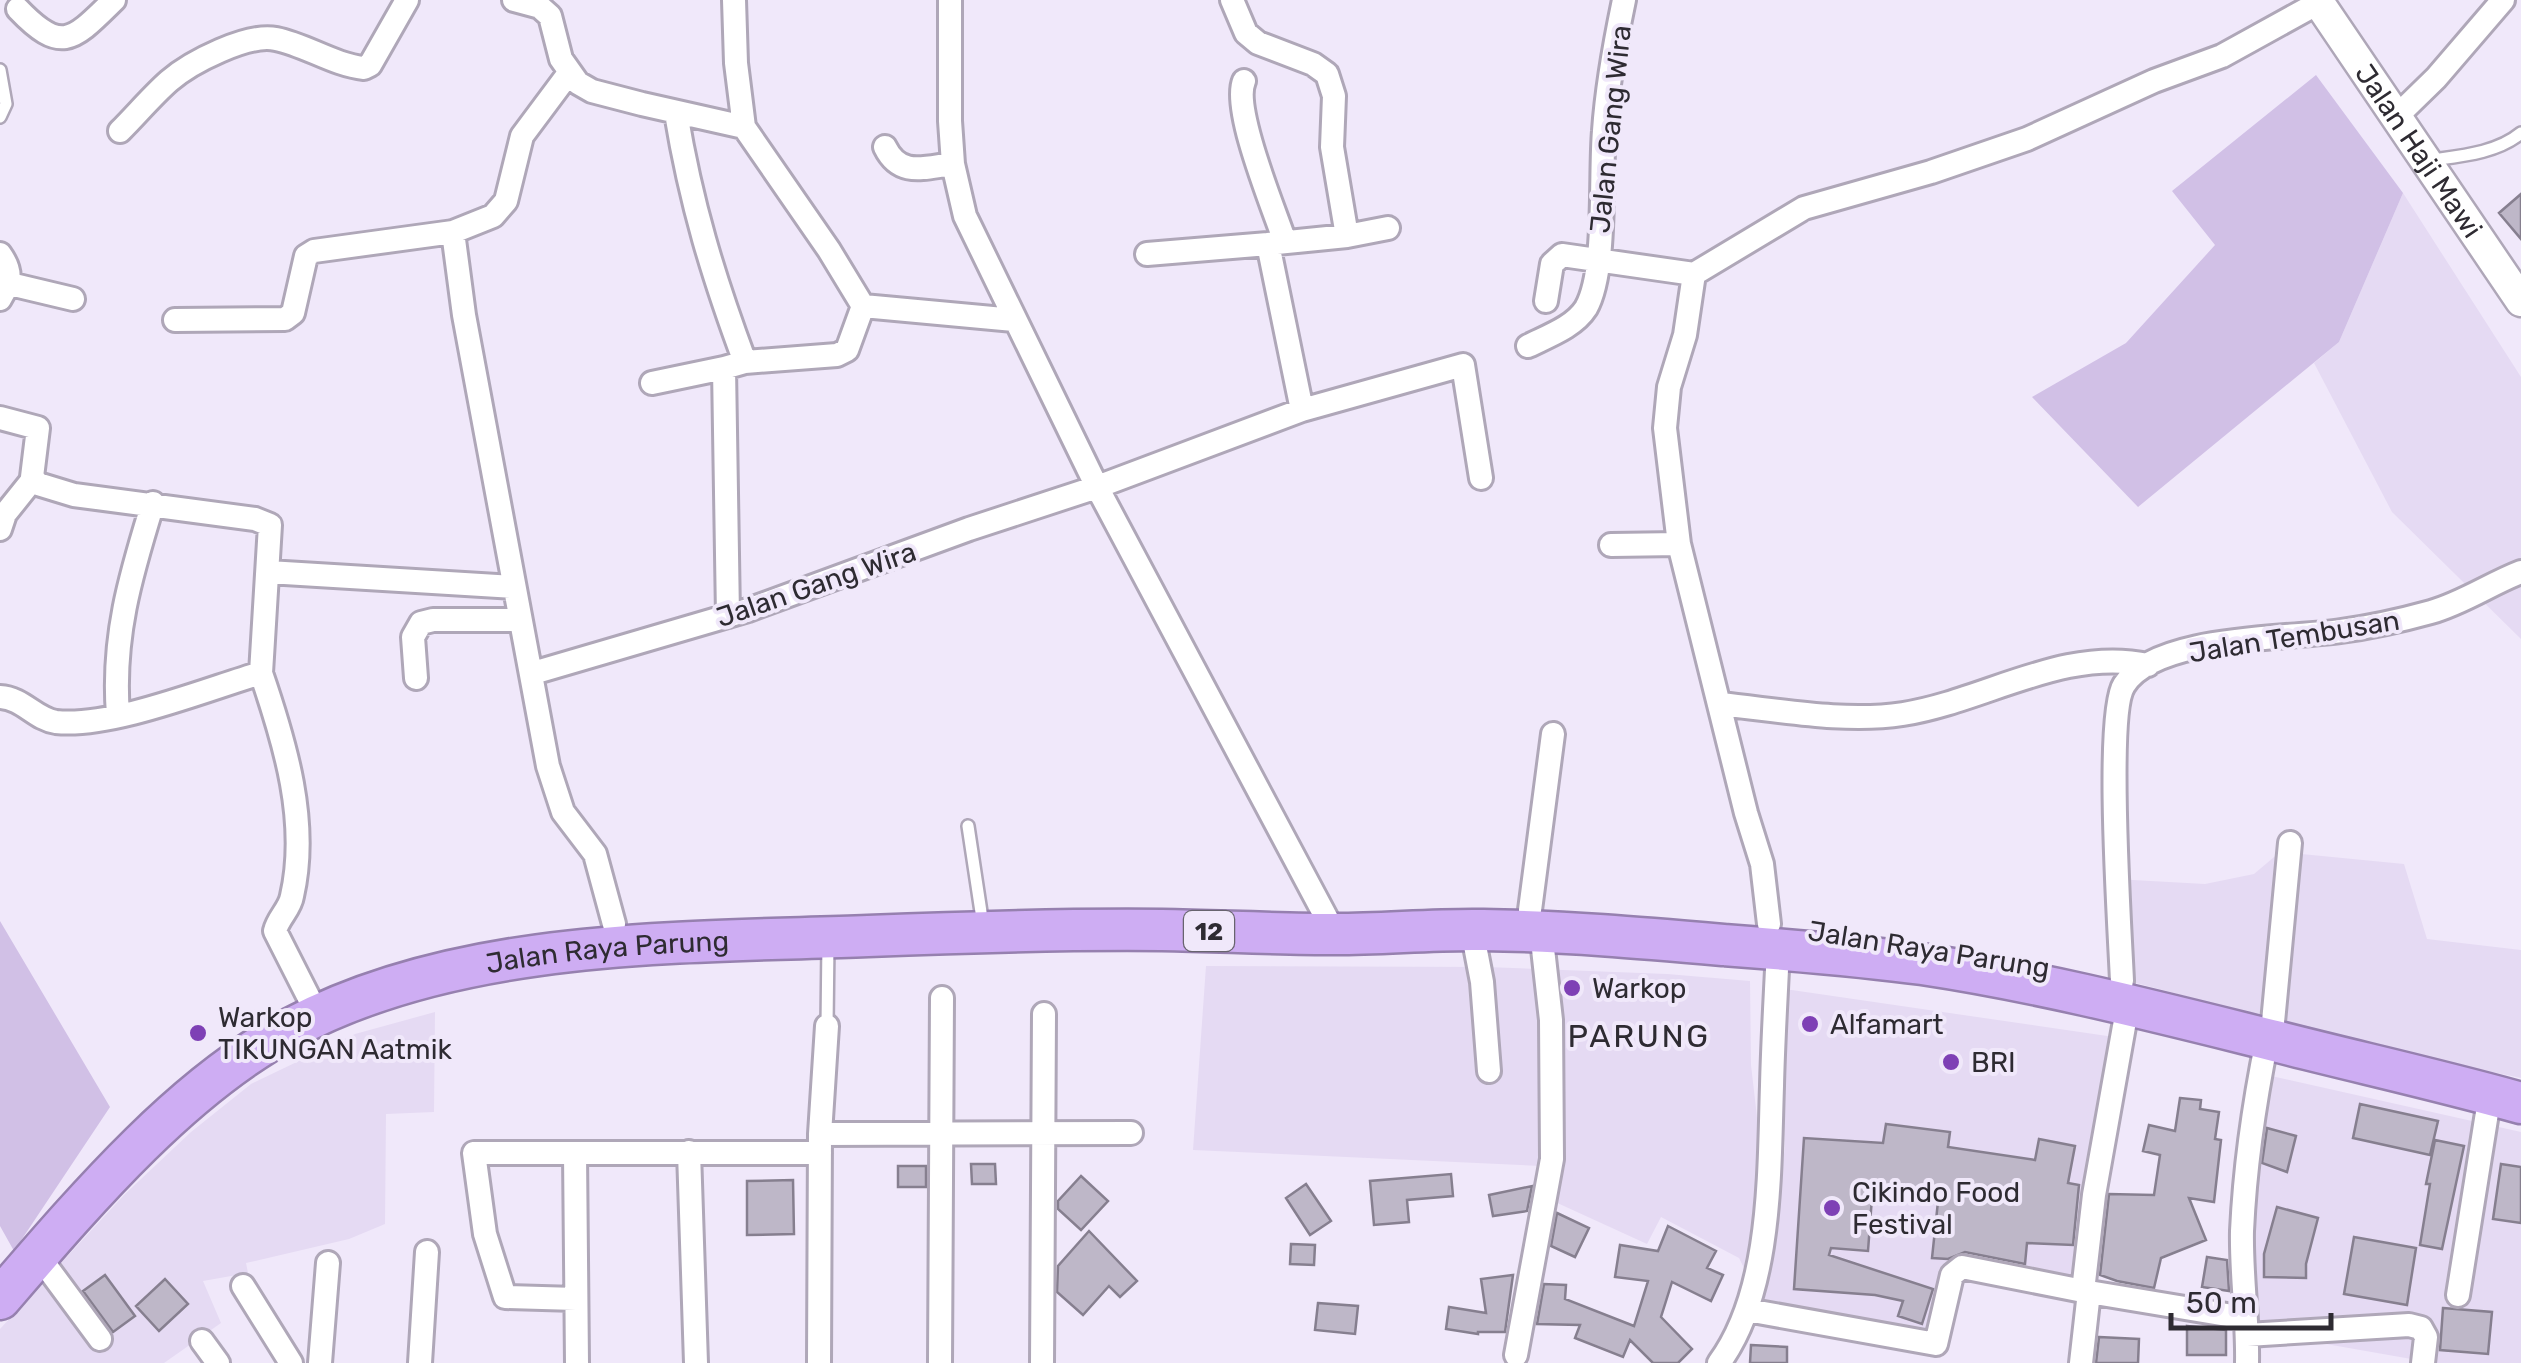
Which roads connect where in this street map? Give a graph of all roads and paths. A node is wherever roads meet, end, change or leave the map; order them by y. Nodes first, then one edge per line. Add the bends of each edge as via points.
1 (114, 0) edge
2 (407, 0) edge
3 (514, 0) edge
4 (734, 0) edge
5 (950, 0) edge
6 (1232, 0) edge
7 (1624, 0) edge
8 (2503, 0) edge
9 (2318, 1) edge
10 (15, 4) edge
11 (0, 25) edge
12 (0, 70) edge
13 (569, 74) junction
14 (1244, 81) dead end
15 (676, 113) junction
16 (0, 116) edge
17 (2396, 117) junction
18 (744, 128) junction
19 (120, 131) dead end
20 (2521, 133) edge
21 (885, 147) dead end
22 (2427, 161) junction
23 (954, 164) junction
24 (1388, 228) dead end
25 (453, 232) junction
26 (1346, 236) junction
27 (1276, 243) junction
28 (0, 254) edge
29 (1148, 254) dead end
30 (1598, 259) junction
31 (1694, 274) junction
32 (5, 291) edge
33 (72, 299) dead end
34 (1546, 300) dead end
35 (2521, 301) edge
36 (864, 306) junction
37 (174, 320) dead end
38 (1014, 320) junction
39 (1528, 346) dead end
40 (734, 365) junction
41 (652, 383) dead end
42 (1302, 410) junction
43 (0, 418) edge
44 (1480, 478) dead end
45 (33, 479) junction
46 (1097, 488) junction
47 (152, 504) junction
48 (0, 529) edge
49 (1679, 544) junction
50 (1612, 545) dead end
51 (268, 572) junction
52 (2521, 572) edge
53 (513, 587) junction
54 (728, 616) junction
55 (519, 620) junction
56 (2148, 665) junction
57 (261, 672) junction
58 (533, 674) junction
59 (416, 678) dead end
60 (0, 697) edge
61 (1720, 704) junction
62 (118, 715) junction
63 (1553, 734) dead end
64 (968, 826) dead end
65 (2290, 842) dead end
66 (981, 912) junction
67 (1535, 920) junction
68 (1330, 922) junction
69 (614, 924) junction
70 (1472, 930) junction
71 (1773, 936) junction
72 (828, 937) junction
73 (562, 941) junction
74 (2125, 993) junction
75 (309, 998) junction
76 (942, 998) dead end
77 (1044, 1014) dead end
78 (827, 1026) joint
79 (2270, 1031) junction
80 (1490, 1071) dead end
81 (2511, 1093) edge
82 (1043, 1133) junction
83 (1131, 1133) dead end
84 (942, 1134) junction
85 (820, 1143) junction
86 (689, 1152) junction
87 (575, 1153) junction
88 (426, 1252) dead end
89 (38, 1255) junction
90 (328, 1263) dead end
91 (0, 1270) edge
92 (243, 1286) dead end
93 (2086, 1292) junction
94 (2458, 1294) dead end
95 (0, 1299) edge
96 (576, 1300) junction
97 (1747, 1310) junction
98 (2246, 1326) junction
99 (100, 1340) dead end
100 (202, 1341) dead end
101 (1935, 1354) edge
102 (1516, 1356) dead end
103 (218, 1363) edge
104 (291, 1363) edge
105 (320, 1363) edge
106 (420, 1363) edge
107 (577, 1363) edge
108 (696, 1363) edge
109 (819, 1363) edge
110 (940, 1363) edge
111 (1042, 1363) edge
112 (1719, 1363) edge
113 (2081, 1363) edge
114 (2247, 1363) edge
115 (2423, 1363) edge

1 - 10 street via 62,39 46,35
2 - 19 street via 364,68 276,39 241,42 170,81
3 - 13 street via 550,16
4 - 18 street
5 - 23 street
6 - 26 street via 1246,33 1258,43 1327,74
7 - 30 street, Jalan Gang Wira via 1604,126
8 - 17 street
9 - 17 street, Jalan Haji Mawi
9 - 31 street via 2222,56 2027,139 1804,208
10 - 11 street
12 - 16 lane via 6,104
13 - 15 street via 592,91
13 - 25 street via 522,136 502,210
14 - 27 street via 1248,133
15 - 18 street
15 - 40 street via 688,190
17 - 22 street, Jalan Haji Mawi
18 - 36 street
20 - 22 lane via 2479,153
21 - 23 street via 904,167
22 - 35 street, Jalan Haji Mawi
23 - 38 street via 964,216
24 - 26 street
25 - 37 street via 314,251 306,256 286,319
25 - 53 street
26 - 27 street
27 - 29 street
27 - 42 street
28 - 32 street via 9,268
30 - 31 street
30 - 34 street, Jalan Gang Wira via 1556,258
30 - 39 street, Jalan Gang Wira via 1585,310
31 - 49 street via 1665,416
32 - 33 street
36 - 38 street
36 - 40 street via 847,350 838,356
38 - 46 street
40 - 41 street
40 - 54 street
42 - 44 street, Jalan Gang Wira via 1463,365
42 - 46 street, Jalan Gang Wira
43 - 45 street via 38,428
45 - 47 street via 74,496
45 - 48 street
46 - 54 street, Jalan Gang Wira
46 - 68 street
47 - 51 street via 265,520 272,532
47 - 62 street via 117,643
49 - 50 street
49 - 61 street
51 - 53 street
51 - 57 street
52 - 56 street, Jalan Tembusan via 2435,612 2340,632 2198,646
53 - 55 street
54 - 58 street, Jalan Gang Wira
55 - 58 street
55 - 59 street via 421,624 413,638
56 - 61 street via 2076,664 1901,714 1858,717
56 - 74 street, Jalan Tembusan via 2124,685 2116,705
57 - 62 street
57 - 75 street via 298,816 292,900 275,930
58 - 69 street via 556,794 595,854
60 - 62 street via 52,722
61 - 71 street via 1762,864
63 - 67 street
64 - 66 lane
65 - 79 street
66 - 68 highway, Jalan Raya Parung / 12
66 - 69 highway, Jalan Raya Parung / 12
67 - 68 highway, Jalan Raya Parung / 12
67 - 70 highway, Jalan Raya Parung / 12
67 - 71 highway, Jalan Raya Parung / 12
67 - 102 street via 1552,1020 1552,1159
68 - 70 highway, Jalan Raya Parung / 12
68 - 72 highway, Jalan Raya Parung / 12
69 - 73 highway, Jalan Raya Parung / 12
70 - 80 street
71 - 74 highway, Jalan Raya Parung / 12 via 1896,941
71 - 97 street via 1771,1163
72 - 73 highway, Jalan Raya Parung / 12
72 - 78 lane
73 - 75 highway, Jalan Raya Parung / 12 via 477,942 362,974
73 - 89 highway, Jalan Raya Parung / 12 via 413,980 294,1026 194,1094
74 - 79 highway, Jalan Raya Parung / 12
74 - 93 street, Jalan Tembusan
75 - 91 highway, Jalan Raya Parung / 12 via 251,1031 170,1096
76 - 84 street
77 - 82 street
78 - 85 street
79 - 81 highway, Jalan Raya Parung / 12
79 - 98 street via 2246,1160
81 - 94 street
82 - 83 street
82 - 84 street
82 - 111 street
84 - 85 street
84 - 110 street
85 - 86 street
85 - 109 street
86 - 87 street
86 - 108 street
87 - 96 street
87 - 96 street via 474,1153 484,1234 505,1297
88 - 106 street
89 - 95 highway, Jalan Raya Parung / 12
89 - 99 street
90 - 105 street
92 - 104 street
93 - 98 street
93 - 101 street via 1956,1269
93 - 113 street, Jalan Tembusan
96 - 107 street
97 - 101 street
97 - 112 street
98 - 114 street
98 - 115 street via 2410,1324 2426,1336
100 - 103 street

